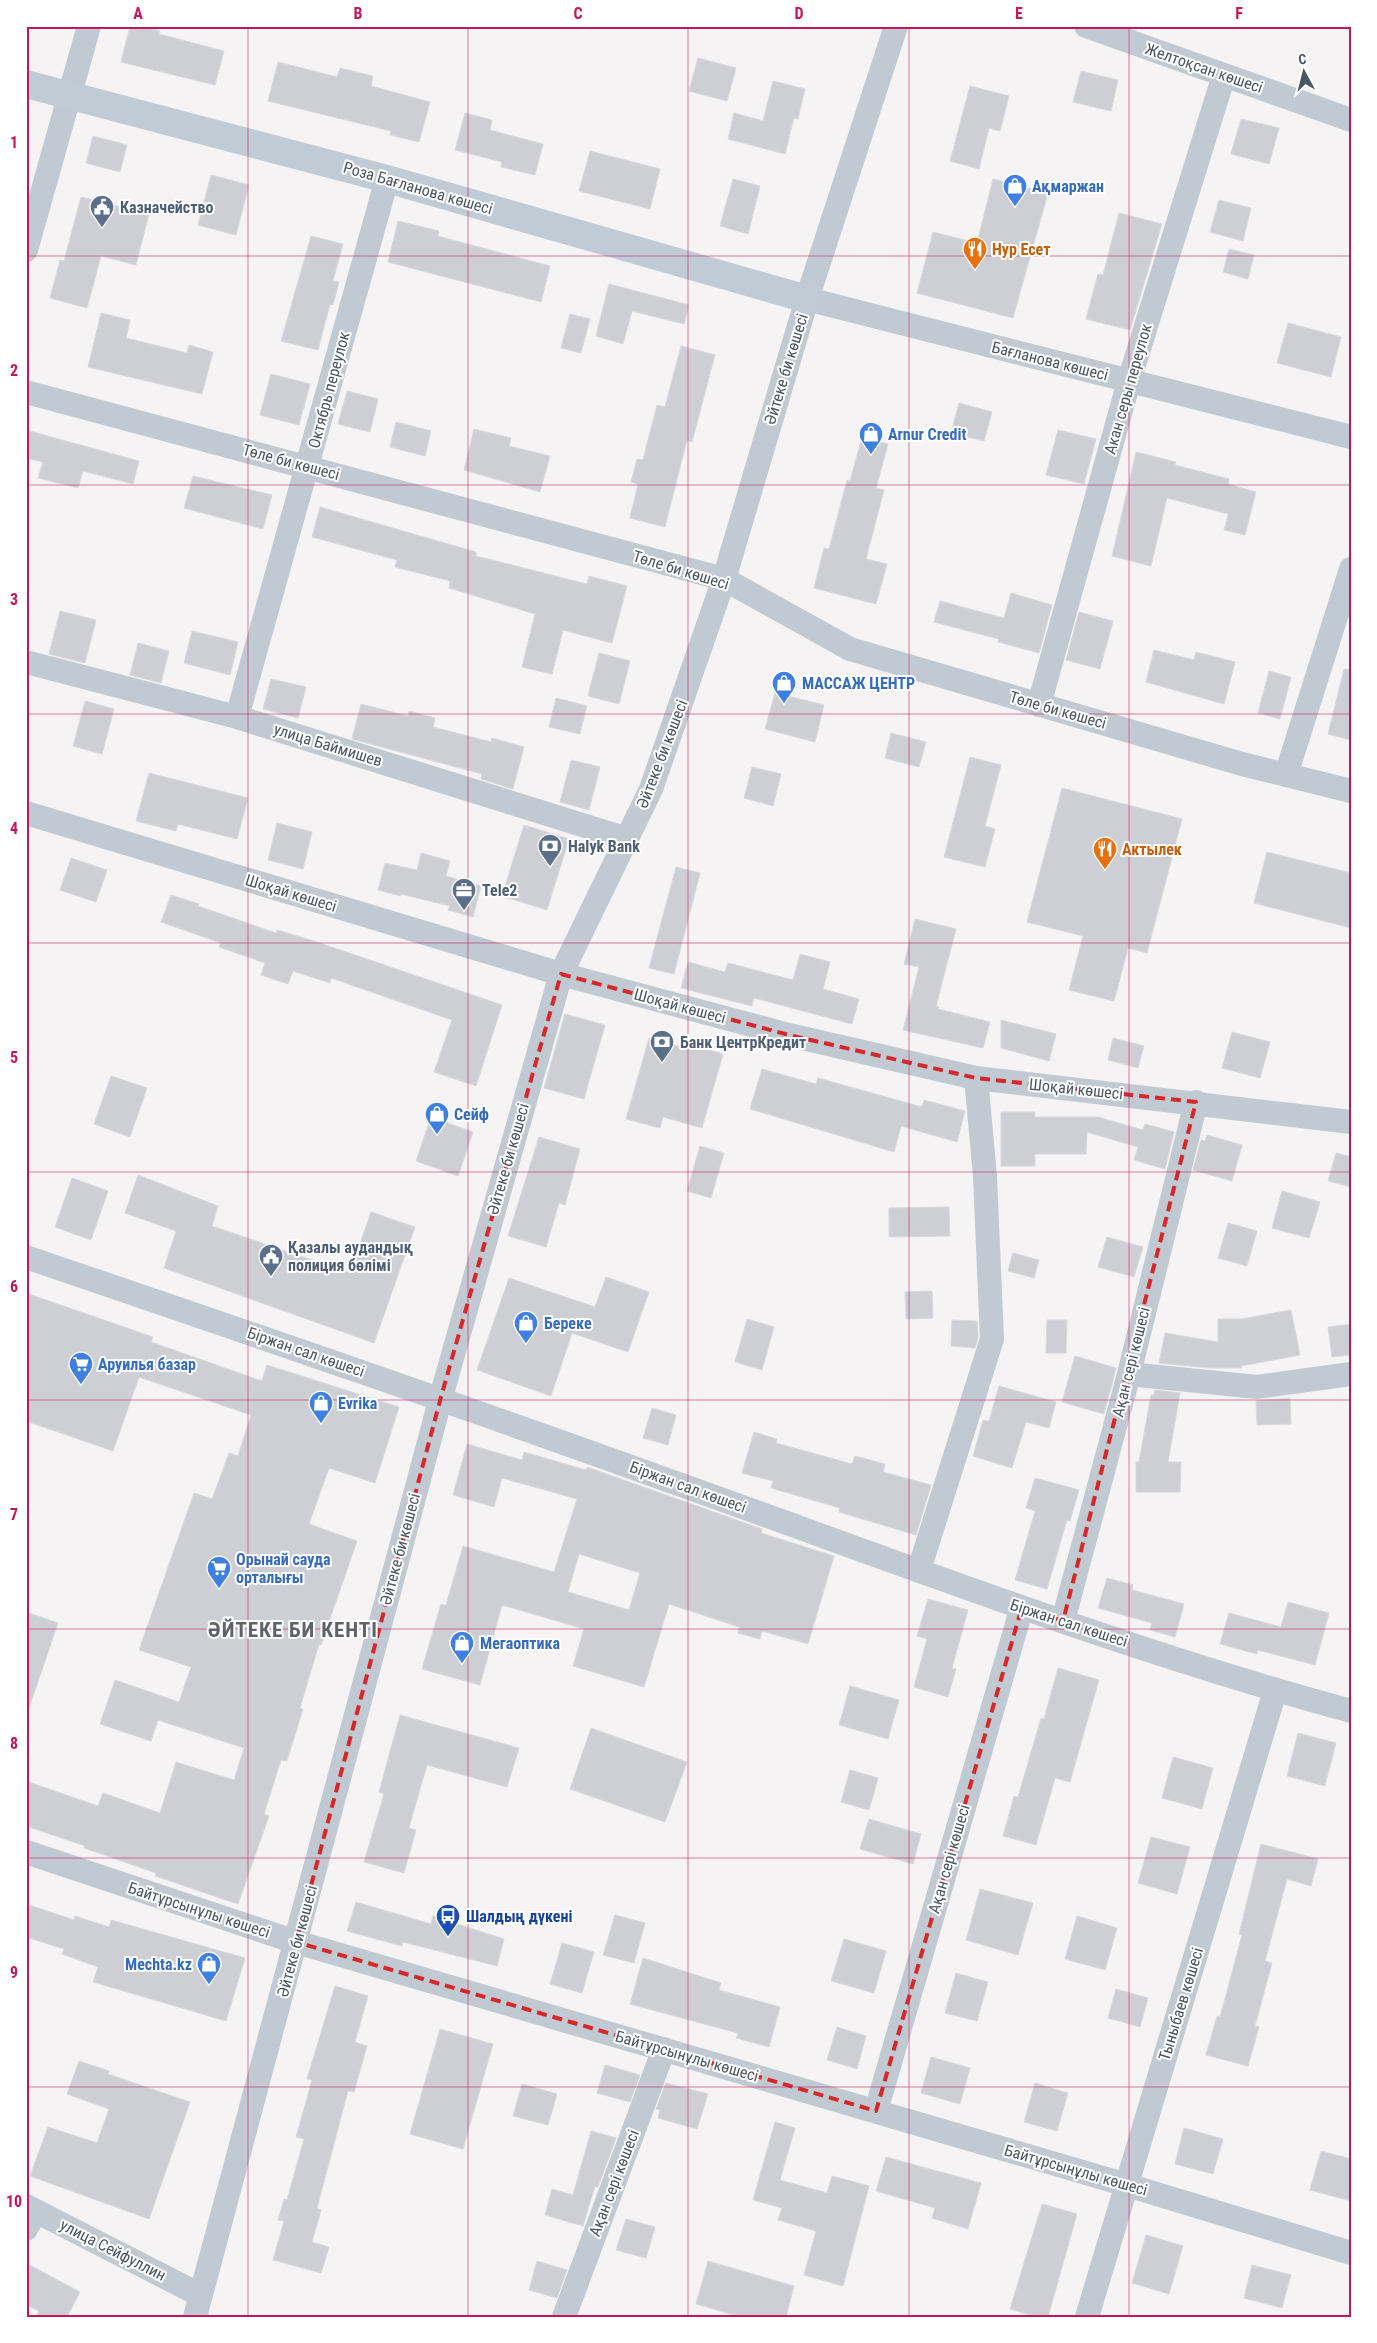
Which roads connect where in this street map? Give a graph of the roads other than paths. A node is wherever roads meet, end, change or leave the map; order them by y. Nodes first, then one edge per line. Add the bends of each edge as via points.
1 (89, 26) edge
2 (896, 26) edge
3 (1086, 26) edge
4 (1224, 76) junction
5 (26, 84) edge
6 (70, 96) junction
7 (1351, 120) edge
8 (387, 179) junction
9 (26, 250) edge
10 (807, 299) junction
11 (1129, 381) junction
12 (26, 392) edge
13 (1351, 437) edge
14 (308, 466) junction
15 (1351, 569) edge
16 (724, 579) junction
17 (26, 662) edge
18 (1039, 705) junction
19 (237, 717) junction
20 (1286, 775) junction
21 (1351, 791) edge
22 (26, 813) edge
23 (627, 839) junction
24 (561, 974) junction
25 (976, 1078) junction
26 (1196, 1102) junction
27 (1351, 1122) edge
28 (26, 1257) edge
29 (1129, 1374) junction
30 (1351, 1374) edge
31 (440, 1397) junction
32 (919, 1570) junction
33 (1022, 1607) junction
34 (1063, 1621) junction
35 (1275, 1691) junction
36 (1351, 1711) edge
37 (26, 1852) edge
38 (296, 1942) junction
39 (664, 2049) junction
40 (876, 2111) junction
41 (1127, 2184) junction
42 (30, 2215) edge
43 (1351, 2254) edge
44 (198, 2306) edge
45 (564, 2317) edge
46 (1087, 2317) edge

1 - 6 street
2 - 10 street, Әйтеке би көшесі
3 - 4 street, Желтоқсан көшесі
4 - 7 street, Желтоқсан көшесі
4 - 11 street, Акан серы переулок
5 - 6 street, Роза Бағланова көшесі
6 - 8 street, Роза Бағланова көшесі
6 - 9 street
8 - 10 street, Роза Бағланова көшесі
8 - 14 street, Октябрь переулок
10 - 11 street, Бағланова көшесі
10 - 16 street, Әйтеке би көшесі
11 - 13 street, Бағланова көшесі
11 - 18 street, Акан серы переулок
12 - 14 street, Төле би көшесі
14 - 16 street, Төле би көшесі
14 - 19 street, Октябрь переулок
15 - 20 street
16 - 18 street, Төле би көшесі via 850,649
16 - 23 street, Әйтеке би көшесі via 652,789
17 - 19 street, улица Баймишев
18 - 20 street, Төле би көшесі
19 - 23 street, улица Баймишев
20 - 21 street, Төле би көшесі
22 - 24 street, Шоқай көшесі
23 - 24 street, Әйтеке би көшесі
24 - 25 street, Шоқай көшесі via 789,1035
24 - 31 street, Әйтеке би көшесі
25 - 26 street, Шоқай көшесі
25 - 32 street via 985,1176 992,1340
26 - 27 street, Шоқай көшесі
26 - 29 street, Ақан сері көшесі
28 - 31 street, Біржан сал көшесі
29 - 30 street via 1258,1387
29 - 34 street, Ақан сері көшесі
31 - 32 street, Біржан сал көшесі
31 - 38 street, Әйтеке би көшесі
32 - 33 street, Біржан сал көшесі
33 - 34 street, Біржан сал көшесі
33 - 40 street, Ақан сері көшесі
34 - 35 street, Біржан сал көшесі
35 - 36 street, Біржан сал көшесі
35 - 41 street, Тыныбаев көшесі
37 - 38 street, Байтұрсынұлы көшесі
38 - 39 street, Байтұрсынұлы көшесі
38 - 44 street, Әйтеке би көшесі
39 - 40 street, Байтұрсынұлы көшесі
39 - 45 street, Ақан сері көшесі
40 - 41 street, Байтұрсынұлы көшесі
41 - 43 street, Байтұрсынұлы көшесі
41 - 46 street, Тыныбаев көшесі
42 - 44 street, улица Сейфуллин

